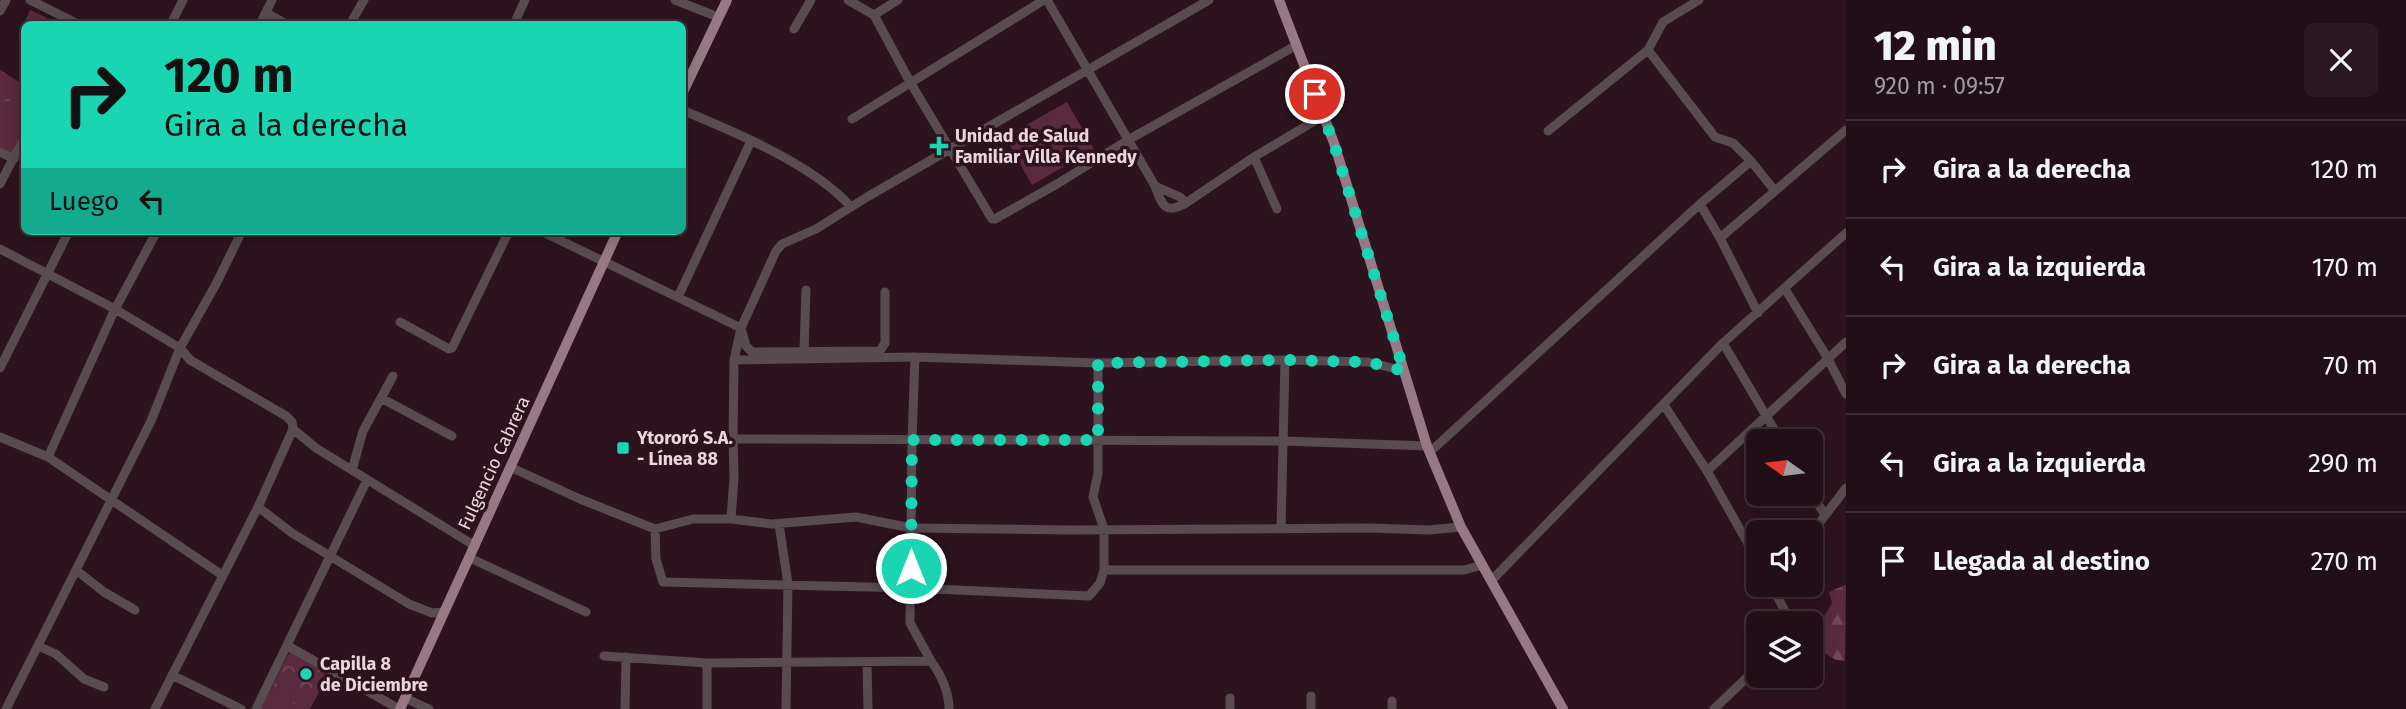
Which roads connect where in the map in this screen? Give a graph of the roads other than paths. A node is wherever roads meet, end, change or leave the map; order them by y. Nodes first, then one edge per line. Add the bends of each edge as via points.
1 (6, 0) edge
2 (30, 0) edge
3 (183, 0) edge
4 (272, 0) edge
5 (364, 0) edge
6 (525, 0) edge
7 (674, 0) edge
8 (727, 0) edge
9 (811, 0) edge
10 (848, 0) edge
11 (898, 0) edge
12 (1045, 0) edge
13 (1209, 0) edge
14 (1279, 0) edge
15 (1699, 0) edge
16 (0, 11) edge
17 (266, 13) junction
18 (874, 15) junction
19 (718, 17) junction
20 (72, 21) edge
21 (172, 21) edge
22 (262, 21) edge
23 (281, 21) edge
24 (352, 21) edge
25 (515, 21) edge
26 (794, 29) dead end
27 (1297, 45) junction
28 (1648, 50) junction
29 (1087, 70) junction
30 (910, 82) junction
31 (686, 85) edge
32 (686, 112) edge
33 (1323, 116) junction
34 (852, 119) dead end
35 (1846, 130) edge
36 (1548, 131) dead end
37 (1128, 140) junction
38 (751, 141) junction
39 (21, 144) edge
40 (951, 148) junction
41 (0, 152) edge
42 (1254, 157) junction
43 (14, 159) junction
44 (1751, 161) junction
45 (0, 184) edge
46 (1155, 186) junction
47 (1775, 191) junction
48 (1186, 203) junction
49 (1700, 204) junction
50 (851, 206) junction
51 (1277, 209) dead end
52 (1846, 233) edge
53 (67, 235) edge
54 (155, 235) edge
55 (240, 235) edge
56 (507, 235) edge
57 (549, 235) edge
58 (616, 235) edge
59 (1720, 238) junction
60 (0, 248) edge
61 (604, 261) junction
62 (48, 273) junction
63 (1785, 289) junction
64 (806, 290) dead end
65 (885, 292) dead end
66 (677, 297) junction
67 (115, 309) junction
68 (1758, 313) junction
69 (400, 322) dead end
70 (741, 328) junction
71 (1846, 342) edge
72 (1723, 343) junction
73 (180, 348) junction
74 (804, 351) junction
75 (915, 357) junction
76 (1827, 357) junction
77 (734, 360) junction
78 (1285, 360) junction
79 (1098, 363) junction
80 (0, 368) edge
81 (1404, 371) junction
82 (393, 376) dead end
83 (1846, 394) edge
84 (380, 398) junction
85 (1664, 405) junction
86 (1766, 416) junction
87 (293, 429) junction
88 (1774, 429) edge
89 (453, 436) dead end
90 (0, 437) edge
91 (733, 439) junction
92 (912, 440) junction
93 (1098, 440) junction
94 (1284, 441) junction
95 (1429, 449) junction
96 (48, 457) junction
97 (510, 467) junction
98 (352, 470) junction
99 (1707, 471) junction
100 (367, 480) junction
101 (1846, 488) edge
102 (112, 498) junction
103 (1819, 506) edge
104 (258, 507) junction
105 (1825, 515) junction
106 (731, 519) junction
107 (1821, 520) edge
108 (779, 524) junction
109 (1461, 527) junction
110 (911, 528) junction
111 (655, 529) junction
112 (1104, 529) junction
113 (1281, 529) junction
114 (1746, 541) edge
115 (475, 546) junction
116 (331, 556) junction
117 (470, 558) junction
118 (1482, 565) junction
119 (76, 570) junction
120 (1104, 570) junction
121 (222, 575) junction
122 (1491, 582) junction
123 (788, 584) junction
124 (911, 587) junction
125 (135, 610) dead end
126 (443, 612) junction
127 (586, 612) dead end
128 (38, 646) junction
129 (288, 646) junction
130 (604, 656) dead end
131 (626, 657) junction
132 (931, 661) junction
133 (786, 662) junction
134 (707, 663) junction
135 (867, 663) junction
136 (172, 675) junction
137 (1746, 678) edge
138 (104, 687) dead end
139 (1311, 696) dead end
140 (405, 698) junction
141 (6, 709) edge
142 (155, 709) edge
143 (241, 709) edge
144 (256, 709) edge
145 (399, 709) edge
146 (429, 709) edge
147 (625, 709) edge
148 (707, 709) edge
149 (786, 709) edge
150 (868, 709) edge
151 (949, 709) edge
152 (1311, 709) edge
153 (1563, 709) edge
154 (1714, 709) edge

1 - 16 street
2 - 20 street
3 - 21 street
4 - 17 street
5 - 24 street
6 - 25 street
7 - 19 street
8 - 19 main road
9 - 26 street
10 - 18 street
11 - 18 street
12 - 29 street
12 - 30 street
13 - 29 street
14 - 27 main road
15 - 28 street via 1663,22
17 - 22 street
17 - 23 street
18 - 30 street
19 - 31 main road
27 - 33 main road
27 - 37 street
28 - 36 street
28 - 44 street via 1715,137 1734,143
29 - 37 street
29 - 40 street
30 - 34 street
30 - 40 street
32 - 38 street
33 - 42 street
33 - 81 main road
35 - 47 street
37 - 40 street via 995,219 990,218
37 - 46 street
38 - 50 street via 812,173
38 - 66 street
39 - 43 street
40 - 50 street
41 - 43 street
42 - 48 street
42 - 51 street
43 - 45 street
44 - 47 street
44 - 49 street
46 - 48 street
46 - 48 street via 1166,208
47 - 59 street
49 - 59 street
49 - 95 street
50 - 70 street via 782,244
52 - 63 street
53 - 62 street
54 - 67 street
55 - 73 street
56 - 69 street via 452,348
57 - 61 street
58 - 61 main road, Fulgencio Cabrera
59 - 68 street
60 - 62 street
61 - 66 street
61 - 97 main road, Fulgencio Cabrera
62 - 67 street
62 - 80 street
63 - 68 street
63 - 76 street
64 - 74 street
65 - 74 street via 881,350
66 - 70 street
67 - 73 street
67 - 96 street
68 - 72 street
70 - 74 street via 750,351
70 - 77 street
71 - 76 street
72 - 85 street
72 - 86 street
73 - 87 street via 204,369 286,416
73 - 102 street
75 - 77 street
75 - 79 street
75 - 92 street
76 - 83 street
76 - 86 street
77 - 91 street
78 - 79 street
78 - 81 street via 1368,362
78 - 94 street
79 - 93 street
81 - 95 main road
82 - 84 street
84 - 89 street
84 - 98 street via 363,431
85 - 99 street
85 - 122 street
86 - 88 street
86 - 99 street
87 - 98 street
87 - 104 street
90 - 96 street
91 - 92 street
91 - 106 street
92 - 93 street
92 - 110 street
93 - 94 street
93 - 112 street via 1093,497
94 - 95 street
94 - 113 street
95 - 109 main road
96 - 102 street
97 - 111 street
97 - 115 main road, Fulgencio Cabrera
98 - 100 street
99 - 114 street
100 - 115 street
100 - 116 street
101 - 105 street
102 - 119 street
102 - 121 street
103 - 105 street
104 - 116 street
104 - 121 street
105 - 107 street
106 - 108 street
106 - 111 street via 693,519
108 - 110 street via 856,517
108 - 123 street
109 - 113 street
109 - 118 main road
110 - 112 street
110 - 124 street
111 - 123 street via 663,582
112 - 113 street
112 - 120 street
115 - 117 main road, Fulgencio Cabrera
116 - 126 street via 422,610
116 - 129 street
117 - 126 main road, Fulgencio Cabrera
117 - 127 street
118 - 120 street via 1464,570
118 - 122 main road
119 - 125 street
119 - 128 street
120 - 124 street via 1089,596
121 - 136 street
122 - 153 main road
123 - 124 street
123 - 133 street
124 - 132 street via 910,623
126 - 140 main road, Fulgencio Cabrera
128 - 138 street via 57,654 85,680
128 - 141 street
129 - 144 street
129 - 145 street
130 - 131 street
131 - 134 street
131 - 147 street
132 - 135 street
132 - 151 street via 941,675
133 - 134 street
133 - 135 street
133 - 149 street
134 - 148 street
135 - 150 street
136 - 142 street
136 - 143 street
137 - 154 street
139 - 152 street
140 - 145 main road, Fulgencio Cabrera
140 - 146 street

